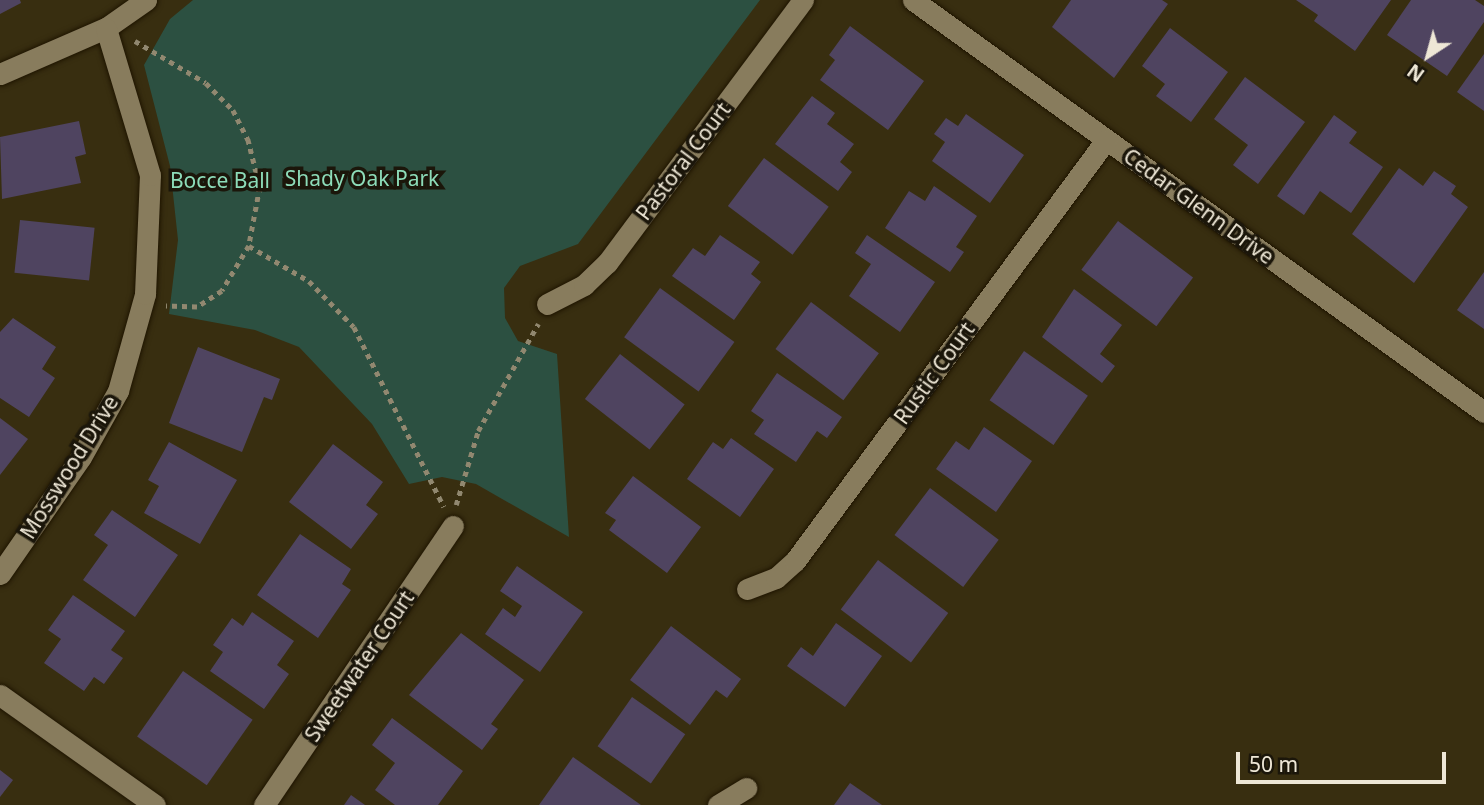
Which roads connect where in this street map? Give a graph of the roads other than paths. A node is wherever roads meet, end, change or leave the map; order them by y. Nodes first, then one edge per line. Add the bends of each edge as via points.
1 (146, 0) edge
2 (803, 0) edge
3 (913, 0) edge
4 (106, 28) junction
5 (0, 74) edge
6 (1106, 139) junction
7 (547, 304) road end
8 (1484, 412) edge
9 (453, 526) road end
10 (0, 573) edge
11 (747, 589) dead end
12 (0, 695) edge
13 (746, 788) dead end
14 (155, 805) edge
15 (264, 805) edge
16 (718, 805) edge

1 - 4 street
2 - 7 street, Pastoral Court via 607,263 584,285
3 - 6 street, Cedar Glenn Drive
4 - 5 street
4 - 10 street, Mosswood Drive via 150,175 141,307 118,391 81,457
6 - 8 street, Cedar Glenn Drive
6 - 11 street, Rustic Court via 795,561 776,578
9 - 15 street, Sweetwater Court
12 - 14 street
13 - 16 street

